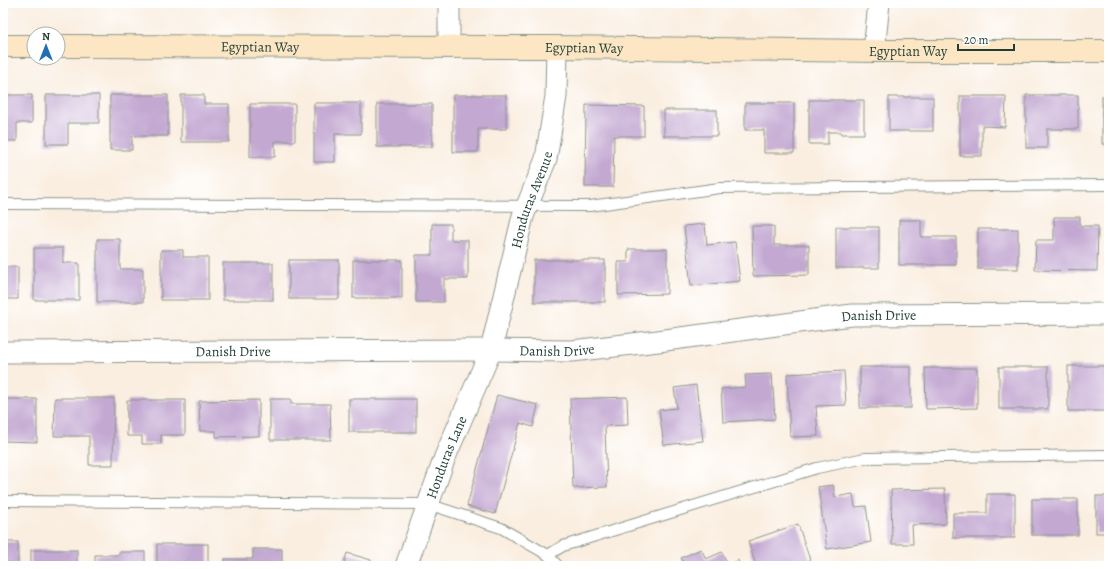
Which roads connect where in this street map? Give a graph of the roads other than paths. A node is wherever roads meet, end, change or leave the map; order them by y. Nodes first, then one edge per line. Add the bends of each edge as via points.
1 (449, 3) edge
2 (879, 3) edge
3 (3, 46) edge
4 (26, 46) edge
5 (66, 46) edge
6 (450, 47) junction
7 (556, 47) junction
8 (874, 51) junction
9 (1109, 51) edge
10 (1109, 185) edge
11 (3, 204) edge
12 (527, 206) junction
13 (1109, 314) edge
14 (491, 350) junction
15 (3, 352) edge
16 (1109, 455) edge
17 (3, 501) edge
18 (428, 504) junction
19 (548, 555) junction
20 (406, 566) edge
21 (558, 566) edge

1 - 6 street
2 - 8 street
3 - 4 street
5 - 6 street, Egyptian Way
6 - 7 street, Egyptian Way
7 - 8 street, Egyptian Way
7 - 12 street, Honduras Avenue via 556,96 546,160
8 - 9 street, Egyptian Way
10 - 12 lane via 720,188 590,206
11 - 12 lane
12 - 14 street, Honduras Avenue
13 - 14 street, Danish Drive via 852,315 658,342 572,351
14 - 15 street, Danish Drive
14 - 18 street, Honduras Lane via 445,457
16 - 19 lane via 865,458 810,470 563,546
17 - 18 lane
18 - 19 lane via 501,528
18 - 20 street, Honduras Lane
19 - 21 lane

